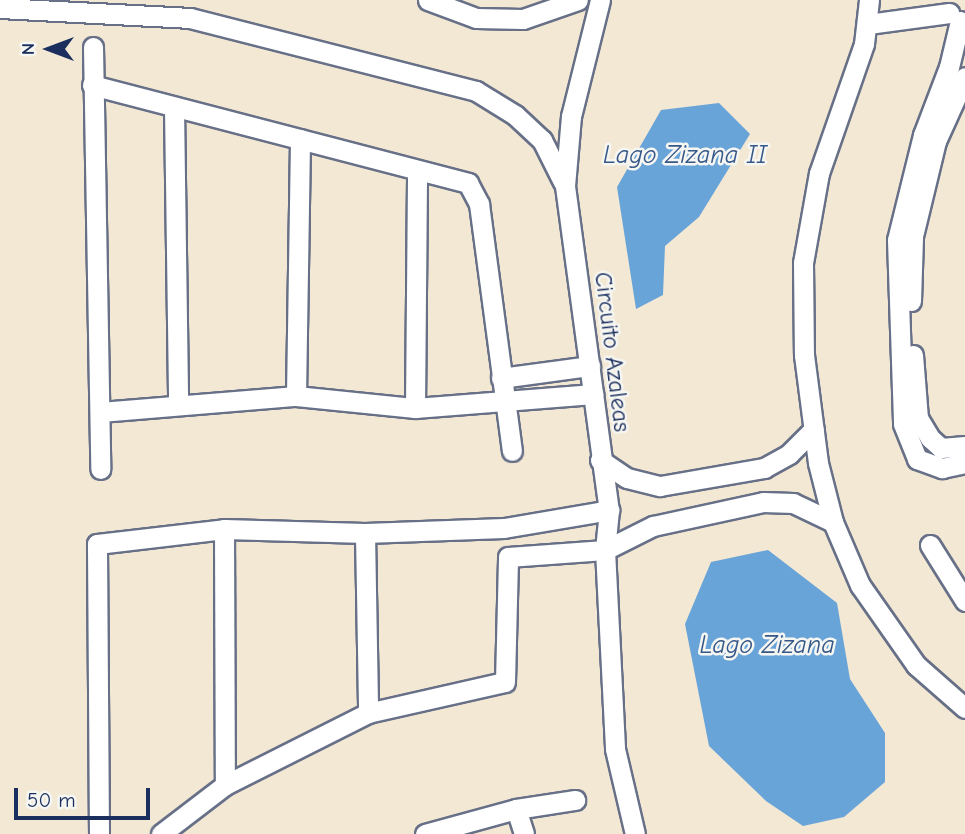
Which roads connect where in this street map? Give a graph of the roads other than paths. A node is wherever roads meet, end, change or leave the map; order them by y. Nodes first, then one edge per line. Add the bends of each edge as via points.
1 (428, 0) edge
2 (578, 0) edge
3 (600, 0) edge
4 (869, 0) edge
5 (98, 6) edge
6 (0, 8) edge
7 (954, 14) edge
8 (868, 24) junction
9 (93, 47) dead end
10 (965, 77) edge
11 (92, 85) junction
12 (174, 107) junction
13 (300, 139) junction
14 (417, 170) junction
15 (565, 186) junction
16 (590, 366) junction
17 (501, 378) junction
18 (593, 394) junction
19 (296, 396) junction
20 (178, 402) junction
21 (505, 404) junction
22 (415, 408) junction
23 (100, 412) junction
24 (814, 429) junction
25 (930, 438) junction
26 (965, 446) edge
27 (512, 451) dead end
28 (917, 459) junction
29 (600, 460) junction
30 (965, 463) edge
31 (100, 469) dead end
32 (609, 510) junction
33 (832, 522) junction
34 (504, 528) junction
35 (224, 529) junction
36 (365, 533) junction
37 (930, 545) dead end
38 (605, 550) junction
39 (508, 556) junction
40 (962, 592) edge
41 (965, 708) edge
42 (368, 713) junction
43 (225, 785) junction
44 (575, 800) dead end
45 (516, 809) junction
46 (449, 830) edge
47 (99, 834) edge
48 (161, 834) edge
49 (425, 834) edge
50 (524, 834) edge
51 (635, 834) edge

1 - 2 street via 476,18 523,19
3 - 15 street, Circuito Azaleas via 571,116
4 - 8 street
5 - 6 street
5 - 15 street via 190,18 476,92 515,116 542,140
7 - 8 street
7 - 28 street via 949,66 923,135 897,240 903,424
8 - 24 street via 820,173 803,263 804,355
9 - 11 street
10 - 25 street via 936,141 913,236 910,324 918,418
11 - 12 street
11 - 23 street
12 - 13 street
12 - 20 street
13 - 14 street
13 - 19 street
14 - 17 street via 468,183 478,204
14 - 22 street
15 - 16 street, Circuito Azaleas
16 - 17 street
16 - 18 street, Circuito Azaleas
17 - 21 street
18 - 21 street
18 - 29 street, Circuito Azaleas
19 - 20 street
19 - 22 street
20 - 23 street
21 - 22 street
21 - 27 street
23 - 31 street
24 - 29 street, Circuito Azaleas via 789,454 764,468 660,486 627,478
24 - 33 street
25 - 26 street via 941,448
25 - 28 street
28 - 30 street via 942,468
29 - 32 street
32 - 34 street
32 - 38 street
33 - 38 street via 793,503 763,502 653,526
33 - 41 street via 860,584 916,665
34 - 36 street
34 - 39 street
35 - 36 street
35 - 43 street
35 - 47 street via 97,544
36 - 42 street
37 - 40 street
38 - 39 street
38 - 51 street via 615,749
39 - 42 street via 505,682
42 - 43 street
43 - 48 street
44 - 45 street
45 - 46 street
45 - 50 street
46 - 49 street

